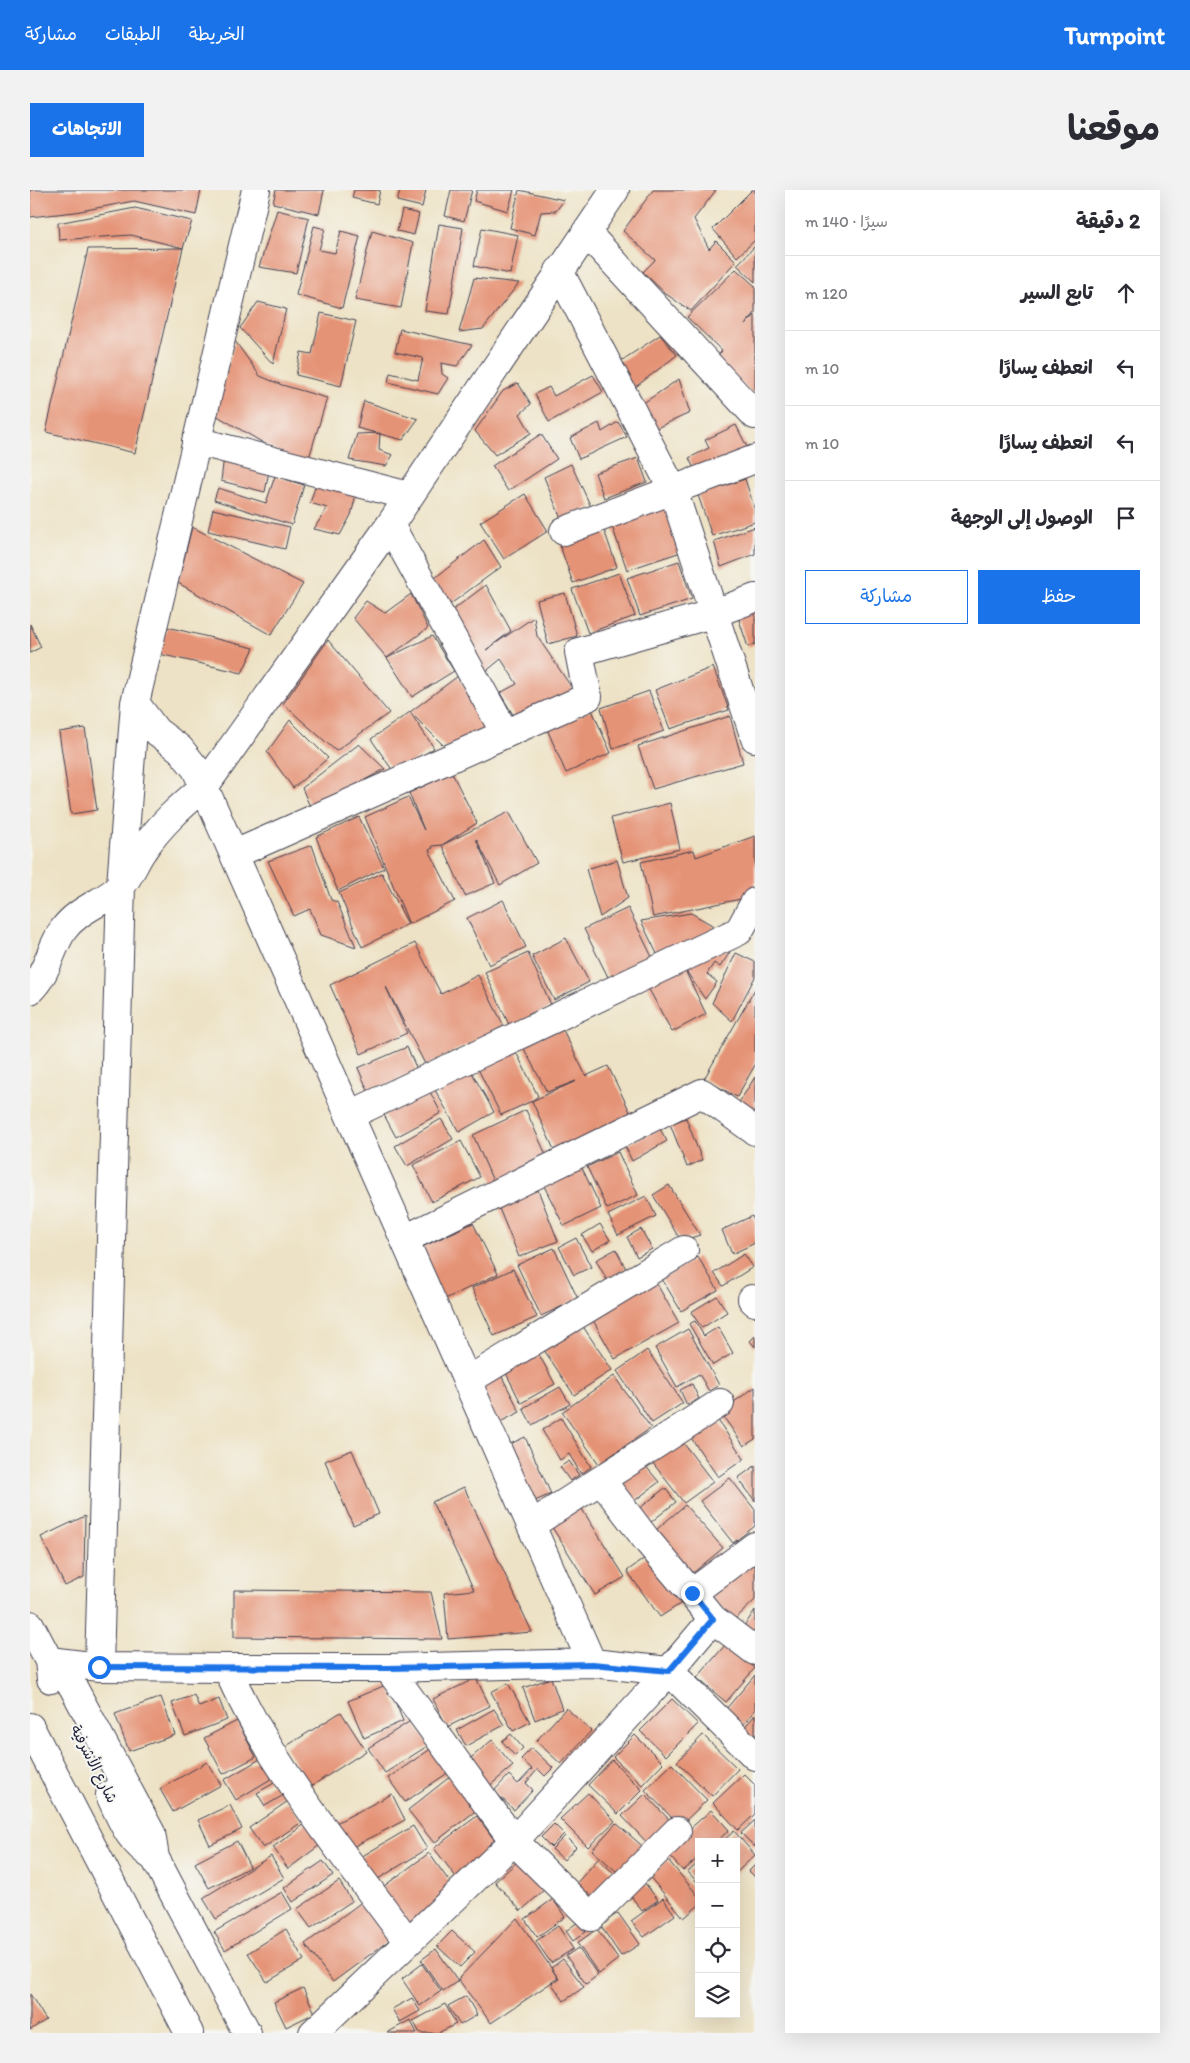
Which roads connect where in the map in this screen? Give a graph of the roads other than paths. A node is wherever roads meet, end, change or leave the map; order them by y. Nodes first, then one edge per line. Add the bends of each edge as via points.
1 (256, 190) edge
2 (606, 192) edge
3 (586, 232) junction
4 (559, 271) junction
5 (755, 415) edge
6 (196, 441) junction
7 (755, 459) edge
8 (673, 490) junction
9 (410, 496) junction
10 (390, 525) junction
11 (564, 530) dead end
12 (755, 598) edge
13 (715, 613) junction
14 (135, 703) junction
15 (505, 733) junction
16 (755, 738) edge
17 (204, 787) junction
18 (235, 854) junction
19 (121, 885) junction
20 (755, 902) edge
21 (747, 936) edge
22 (30, 990) edge
23 (350, 1115) junction
24 (755, 1131) edge
25 (404, 1239) junction
26 (684, 1250) dead end
27 (467, 1381) junction
28 (720, 1404) dead end
29 (601, 1480) junction
30 (531, 1525) junction
31 (755, 1546) edge
32 (692, 1593) junction
33 (713, 1619) junction
34 (30, 1625) edge
35 (755, 1651) edge
36 (49, 1661) junction
37 (592, 1664) junction
38 (99, 1667) junction
39 (227, 1668) junction
40 (388, 1668) junction
41 (669, 1671) junction
42 (30, 1727) edge
43 (755, 1756) edge
44 (677, 1831) dead end
45 (514, 1841) junction
46 (408, 1942) junction
47 (189, 2033) edge
48 (247, 2033) edge
49 (312, 2033) edge

1 - 6 street
2 - 3 street
3 - 4 street
3 - 5 street
4 - 8 street
4 - 9 street
6 - 9 street
6 - 14 street
7 - 8 street
8 - 11 street
8 - 13 street
9 - 10 street
10 - 15 street
10 - 17 street
12 - 13 street
13 - 15 street via 579,652 588,697
13 - 16 street
14 - 17 street via 156,731 188,757
14 - 19 street
15 - 18 street
17 - 18 street
17 - 19 street via 159,827
18 - 23 street
19 - 22 street via 85,909 64,928 44,973
19 - 38 street
20 - 21 street
21 - 23 street
23 - 25 street
24 - 25 street via 702,1093
25 - 27 street
26 - 27 street
27 - 30 street
28 - 29 street
29 - 30 street
29 - 32 street
30 - 37 street
31 - 32 street
32 - 33 street
33 - 35 street
33 - 41 street
34 - 36 street, شارع الأشرفية
36 - 38 street
36 - 48 street, شارع الأشرفية via 72,1685 151,1833 155,1858
37 - 40 street
37 - 41 street
38 - 39 street
39 - 40 street
39 - 46 street via 243,1705 304,1799
40 - 45 street
41 - 43 street
41 - 45 street
42 - 47 street
44 - 45 street via 591,1917
45 - 46 street
46 - 49 street

